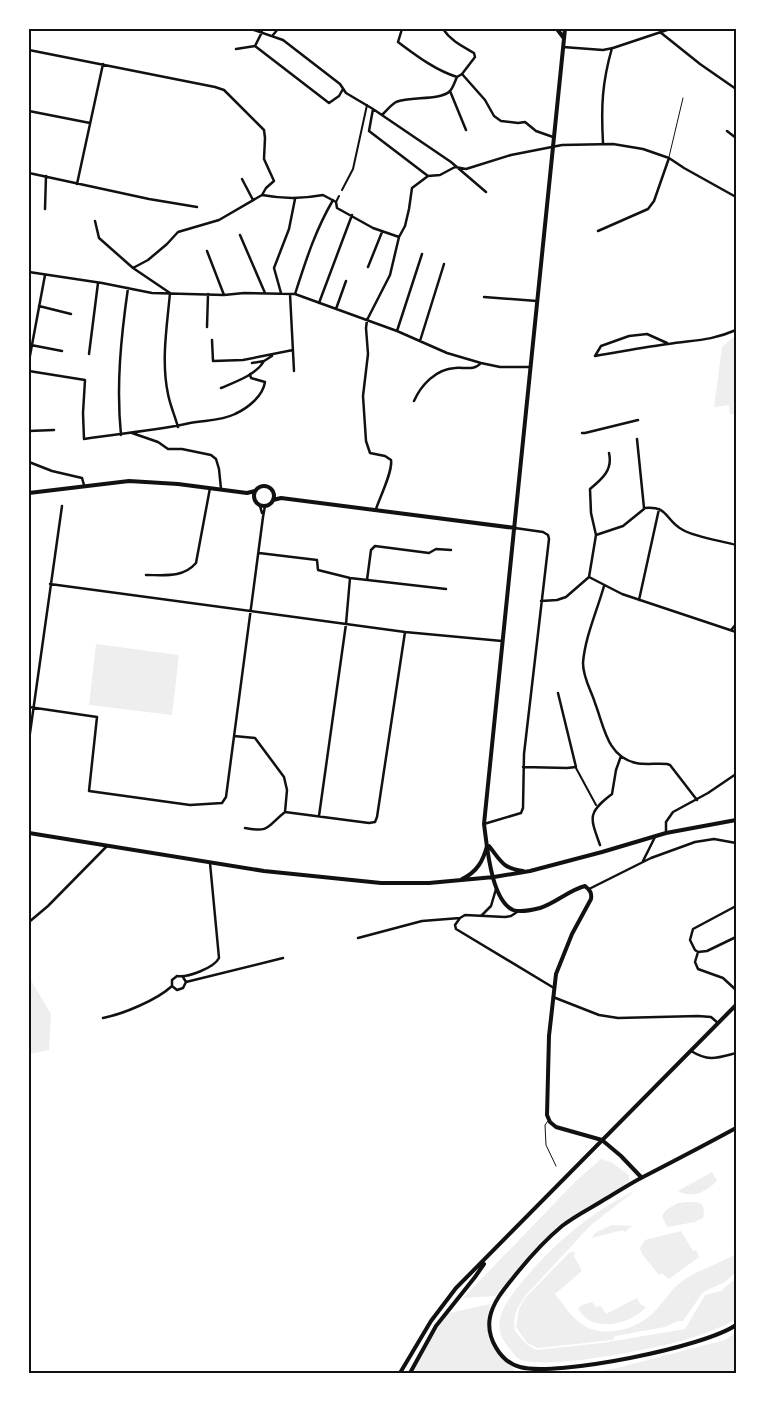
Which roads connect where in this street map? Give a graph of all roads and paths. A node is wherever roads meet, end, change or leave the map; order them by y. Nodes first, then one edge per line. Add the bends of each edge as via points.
1 (251, 29) edge
2 (278, 29) edge
3 (402, 29) edge
4 (443, 29) edge
5 (557, 29) edge
6 (565, 29) edge
7 (670, 29) edge
8 (262, 32) junction
9 (660, 32) junction
10 (273, 35) junction
11 (564, 38) junction
12 (255, 46) junction
13 (563, 47) junction
14 (612, 48) junction
15 (236, 49) dead end
16 (29, 50) edge
17 (103, 64) junction
18 (462, 74) junction
19 (457, 77) junction
20 (343, 89) junction
21 (736, 89) edge
22 (450, 91) junction
23 (683, 98) dead end
24 (367, 105) junction
25 (373, 109) junction
26 (29, 110) edge
27 (382, 115) junction
28 (90, 123) junction
29 (466, 130) dead end
30 (727, 131) dead end
31 (553, 137) junction
32 (736, 138) edge
33 (603, 143) junction
34 (552, 146) junction
35 (669, 158) junction
36 (455, 167) junction
37 (29, 173) edge
38 (46, 176) junction
39 (428, 176) junction
40 (242, 179) dead end
41 (77, 184) junction
42 (342, 190) dead end
43 (486, 192) dead end
44 (262, 195) junction
45 (339, 196) dead end
46 (736, 197) edge
47 (295, 199) junction
48 (253, 200) junction
49 (334, 201) junction
50 (197, 207) dead end
51 (45, 209) dead end
52 (352, 215) junction
53 (94, 222) dead end
54 (382, 231) junction
55 (598, 231) dead end
56 (240, 235) dead end
57 (399, 237) junction
58 (207, 251) dead end
59 (422, 254) dead end
60 (444, 264) dead end
61 (134, 268) junction
62 (368, 268) dead end
63 (29, 272) edge
64 (45, 275) junction
65 (346, 281) dead end
66 (98, 282) junction
67 (128, 288) junction
68 (264, 293) junction
69 (281, 293) junction
70 (170, 294) junction
71 (208, 294) junction
72 (290, 294) junction
73 (295, 294) junction
74 (224, 295) junction
75 (484, 297) dead end
76 (537, 301) junction
77 (319, 303) junction
78 (39, 306) junction
79 (336, 309) junction
80 (71, 314) dead end
81 (367, 320) junction
82 (207, 327) dead end
83 (736, 330) edge
84 (397, 331) junction
85 (212, 340) dead end
86 (420, 341) junction
87 (668, 344) junction
88 (31, 345) junction
89 (293, 350) junction
90 (62, 351) dead end
91 (89, 354) dead end
92 (273, 355) junction
93 (29, 361) edge
94 (264, 361) junction
95 (252, 363) dead end
96 (481, 363) junction
97 (530, 367) junction
98 (294, 370) dead end
99 (29, 371) edge
100 (250, 374) junction
101 (221, 388) dead end
102 (414, 401) dead end
103 (638, 420) dead end
104 (178, 427) junction
105 (54, 430) dead end
106 (29, 431) edge
107 (129, 432) junction
108 (582, 432) dead end
109 (121, 435) junction
110 (637, 439) dead end
111 (609, 453) dead end
112 (29, 462) edge
113 (84, 485) junction
114 (210, 488) junction
115 (222, 489) junction
116 (256, 491) junction
117 (29, 493) edge
118 (274, 493) junction
119 (247, 494) junction
120 (282, 498) junction
121 (254, 499) junction
122 (272, 500) junction
123 (62, 506) dead end
124 (260, 506) junction
125 (266, 506) junction
126 (644, 508) junction
127 (659, 508) junction
128 (376, 509) junction
129 (262, 517) junction
130 (515, 528) junction
131 (596, 535) junction
132 (736, 545) edge
133 (451, 550) dead end
134 (259, 553) junction
135 (146, 575) dead end
136 (589, 576) junction
137 (350, 578) junction
138 (367, 580) junction
139 (50, 584) junction
140 (604, 586) junction
141 (446, 589) dead end
142 (541, 600) junction
143 (639, 600) junction
144 (251, 611) junction
145 (346, 624) junction
146 (736, 624) edge
147 (732, 629) junction
148 (405, 632) junction
149 (736, 632) edge
150 (504, 642) junction
151 (558, 693) dead end
152 (31, 708) edge
153 (234, 736) junction
154 (29, 740) edge
155 (621, 756) junction
156 (523, 767) junction
157 (576, 767) junction
158 (736, 774) edge
159 (697, 800) junction
160 (596, 805) junction
161 (285, 812) junction
162 (319, 816) junction
163 (736, 820) edge
164 (484, 824) junction
165 (246, 828) dead end
166 (29, 833) edge
167 (666, 833) junction
168 (656, 836) junction
169 (736, 842) edge
170 (487, 844) junction
171 (600, 845) dead end
172 (107, 846) junction
173 (643, 862) junction
174 (210, 863) junction
175 (530, 871) junction
176 (494, 877) junction
177 (459, 881) junction
178 (497, 888) junction
179 (589, 889) junction
180 (736, 906) edge
181 (518, 911) junction
182 (481, 916) junction
183 (460, 918) junction
184 (29, 922) edge
185 (736, 937) edge
186 (358, 938) dead end
187 (698, 952) junction
188 (283, 958) dead end
189 (183, 977) junction
190 (186, 982) junction
191 (172, 986) junction
192 (554, 988) junction
193 (736, 990) edge
194 (552, 997) junction
195 (736, 1005) edge
196 (103, 1018) dead end
197 (718, 1023) junction
198 (691, 1051) junction
199 (736, 1053) edge
200 (549, 1121) junction
201 (736, 1128) edge
202 (602, 1140) junction
203 (556, 1166) dead end
204 (641, 1178) junction
205 (486, 1259) junction
206 (736, 1325) edge
207 (400, 1373) edge
208 (410, 1373) edge

1 - 8 street
2 - 10 street
3 - 19 street via 398,42 444,73
4 - 18 street via 456,43 474,53
5 - 11 street
6 - 11 street
7 - 9 street
8 - 10 street
8 - 12 street
9 - 14 street
9 - 21 street
10 - 20 street
11 - 13 street
12 - 15 street
12 - 20 street via 329,103
13 - 14 street
13 - 31 street
14 - 33 street via 602,92
16 - 17 street
17 - 28 street
17 - 44 street via 224,90 264,130 264,158 274,181
18 - 19 street
18 - 31 street via 501,121 525,122
19 - 22 street
20 - 24 street
22 - 27 street via 440,97 418,97 394,103
22 - 29 street
23 - 35 lane
24 - 25 street
24 - 42 street via 354,169
25 - 27 street
25 - 39 street via 369,131
26 - 28 street
27 - 36 street
28 - 41 street
30 - 32 street
31 - 34 street
33 - 34 street
33 - 35 street via 643,149
34 - 36 street via 466,169
34 - 76 street
35 - 46 street
35 - 55 street via 648,209
36 - 39 street via 440,175
36 - 43 street
37 - 38 street
38 - 41 street
38 - 51 street
39 - 57 street via 412,188 405,226
40 - 48 street
41 - 50 street
44 - 47 street
44 - 48 street
45 - 49 street
47 - 49 street via 323,195
47 - 69 street via 274,268
48 - 61 street via 219,220 178,232 148,260
49 - 52 street via 338,208
49 - 73 street via 319,224
52 - 54 street
52 - 77 street
53 - 61 street via 99,238
54 - 57 street
54 - 62 street
56 - 68 street
57 - 81 street via 390,274
58 - 74 street
59 - 84 street
60 - 86 street
61 - 70 street
63 - 64 street
64 - 66 street
64 - 78 street
65 - 79 street
66 - 67 street
66 - 91 street
67 - 70 street
67 - 109 street via 119,381
68 - 69 street
68 - 74 street
69 - 72 street
70 - 71 street
70 - 104 street via 165,376
71 - 74 street
71 - 82 street
72 - 73 street
72 - 89 street
73 - 77 street
75 - 76 street
76 - 97 street
77 - 79 street
78 - 80 street
78 - 88 street
79 - 81 street
81 - 84 street
81 - 128 street via 368,354 363,396 366,441 370,453 391,460
83 - 87 street via 721,337
84 - 86 street
85 - 92 street via 213,361
86 - 96 street
87 - 87 street via 595,356 601,346 629,336 646,334
88 - 90 street
88 - 93 street
89 - 92 street
89 - 98 street
92 - 94 street
94 - 95 street
94 - 100 street
96 - 97 street
96 - 102 street via 477,367 446,369 426,382
97 - 130 street
99 - 109 street via 85,380 84,439
100 - 101 street
100 - 104 street via 251,378 264,382 264,388 248,407 227,417
103 - 108 street
104 - 107 street
105 - 106 street
107 - 109 street
107 - 115 street via 168,449 211,455 216,459
110 - 126 street
111 - 131 street via 611,460 606,474 590,489
112 - 113 street via 82,478
113 - 114 street via 137,481
113 - 117 street
114 - 115 street
114 - 135 street via 196,563 179,575
115 - 119 street
116 - 118 street via 265,486
116 - 119 street
116 - 121 street
118 - 120 street
118 - 122 street
119 - 121 street
120 - 122 street
120 - 128 street
121 - 124 street
122 - 125 street
123 - 139 street
124 - 125 street
124 - 129 street
125 - 129 street
126 - 127 street
126 - 131 street via 623,526
127 - 132 street via 683,531
127 - 143 street
128 - 130 street
129 - 134 street
130 - 142 street via 543,532 549,537
130 - 150 street
131 - 136 street
133 - 138 street via 436,549 429,554 375,546 371,550
134 - 137 street via 317,560 318,570
134 - 144 street
136 - 140 street
136 - 142 street via 566,597
137 - 138 street
137 - 145 street
138 - 141 street
139 - 144 street
139 - 152 street
140 - 143 street
140 - 155 street via 588,638 584,674 607,738
142 - 156 street
143 - 147 street
144 - 145 street
144 - 153 street
145 - 148 street
145 - 162 street
146 - 147 street
147 - 149 street
148 - 150 street
148 - 162 street via 375,822
150 - 164 street
151 - 157 street
152 - 153 street via 97,717 89,791 190,805 222,803 226,797
152 - 154 street
153 - 161 street via 255,738 284,777 287,790
155 - 159 street via 635,762 670,765
155 - 160 street via 612,794
156 - 157 street
156 - 164 street via 521,813
157 - 160 street
158 - 159 street
159 - 167 street via 669,816
160 - 171 street via 592,823
161 - 162 street
161 - 165 street via 266,830
163 - 167 street
164 - 170 street
166 - 172 street
167 - 168 street
168 - 173 street
168 - 175 street
169 - 173 street via 714,839 695,842
170 - 175 street via 504,866
170 - 176 street
170 - 177 street via 477,869
172 - 174 street
172 - 184 street
173 - 179 street
174 - 177 street via 382,884
174 - 189 street via 219,958 211,967
175 - 176 street
176 - 177 street
176 - 178 street
178 - 181 street via 503,902
178 - 182 street via 490,906
179 - 181 street via 580,887 548,905
179 - 192 street via 591,899 563,954
180 - 187 street via 693,930 690,940
181 - 182 street via 505,917
182 - 183 street via 465,915
183 - 186 street via 422,921
183 - 192 street via 456,929
185 - 187 street
187 - 193 street via 695,962 698,969 723,978
188 - 190 street
189 - 190 street
189 - 191 street via 177,976 172,980
190 - 191 street via 178,990
191 - 196 street via 122,1014
192 - 194 street
194 - 197 street via 599,1015 618,1018 698,1016 711,1017
194 - 200 street
195 - 197 street
197 - 198 street
198 - 199 street via 702,1058
198 - 202 street
200 - 202 street via 558,1128
200 - 203 lane via 545,1125 546,1146
201 - 204 street
202 - 204 street
202 - 205 street
204 - 206 street via 564,1224 507,1285 490,1316 492,1340 501,1355 519,1367 546,1370 664,1350 710,1337
205 - 207 street via 440,1308
205 - 208 street via 436,1326

